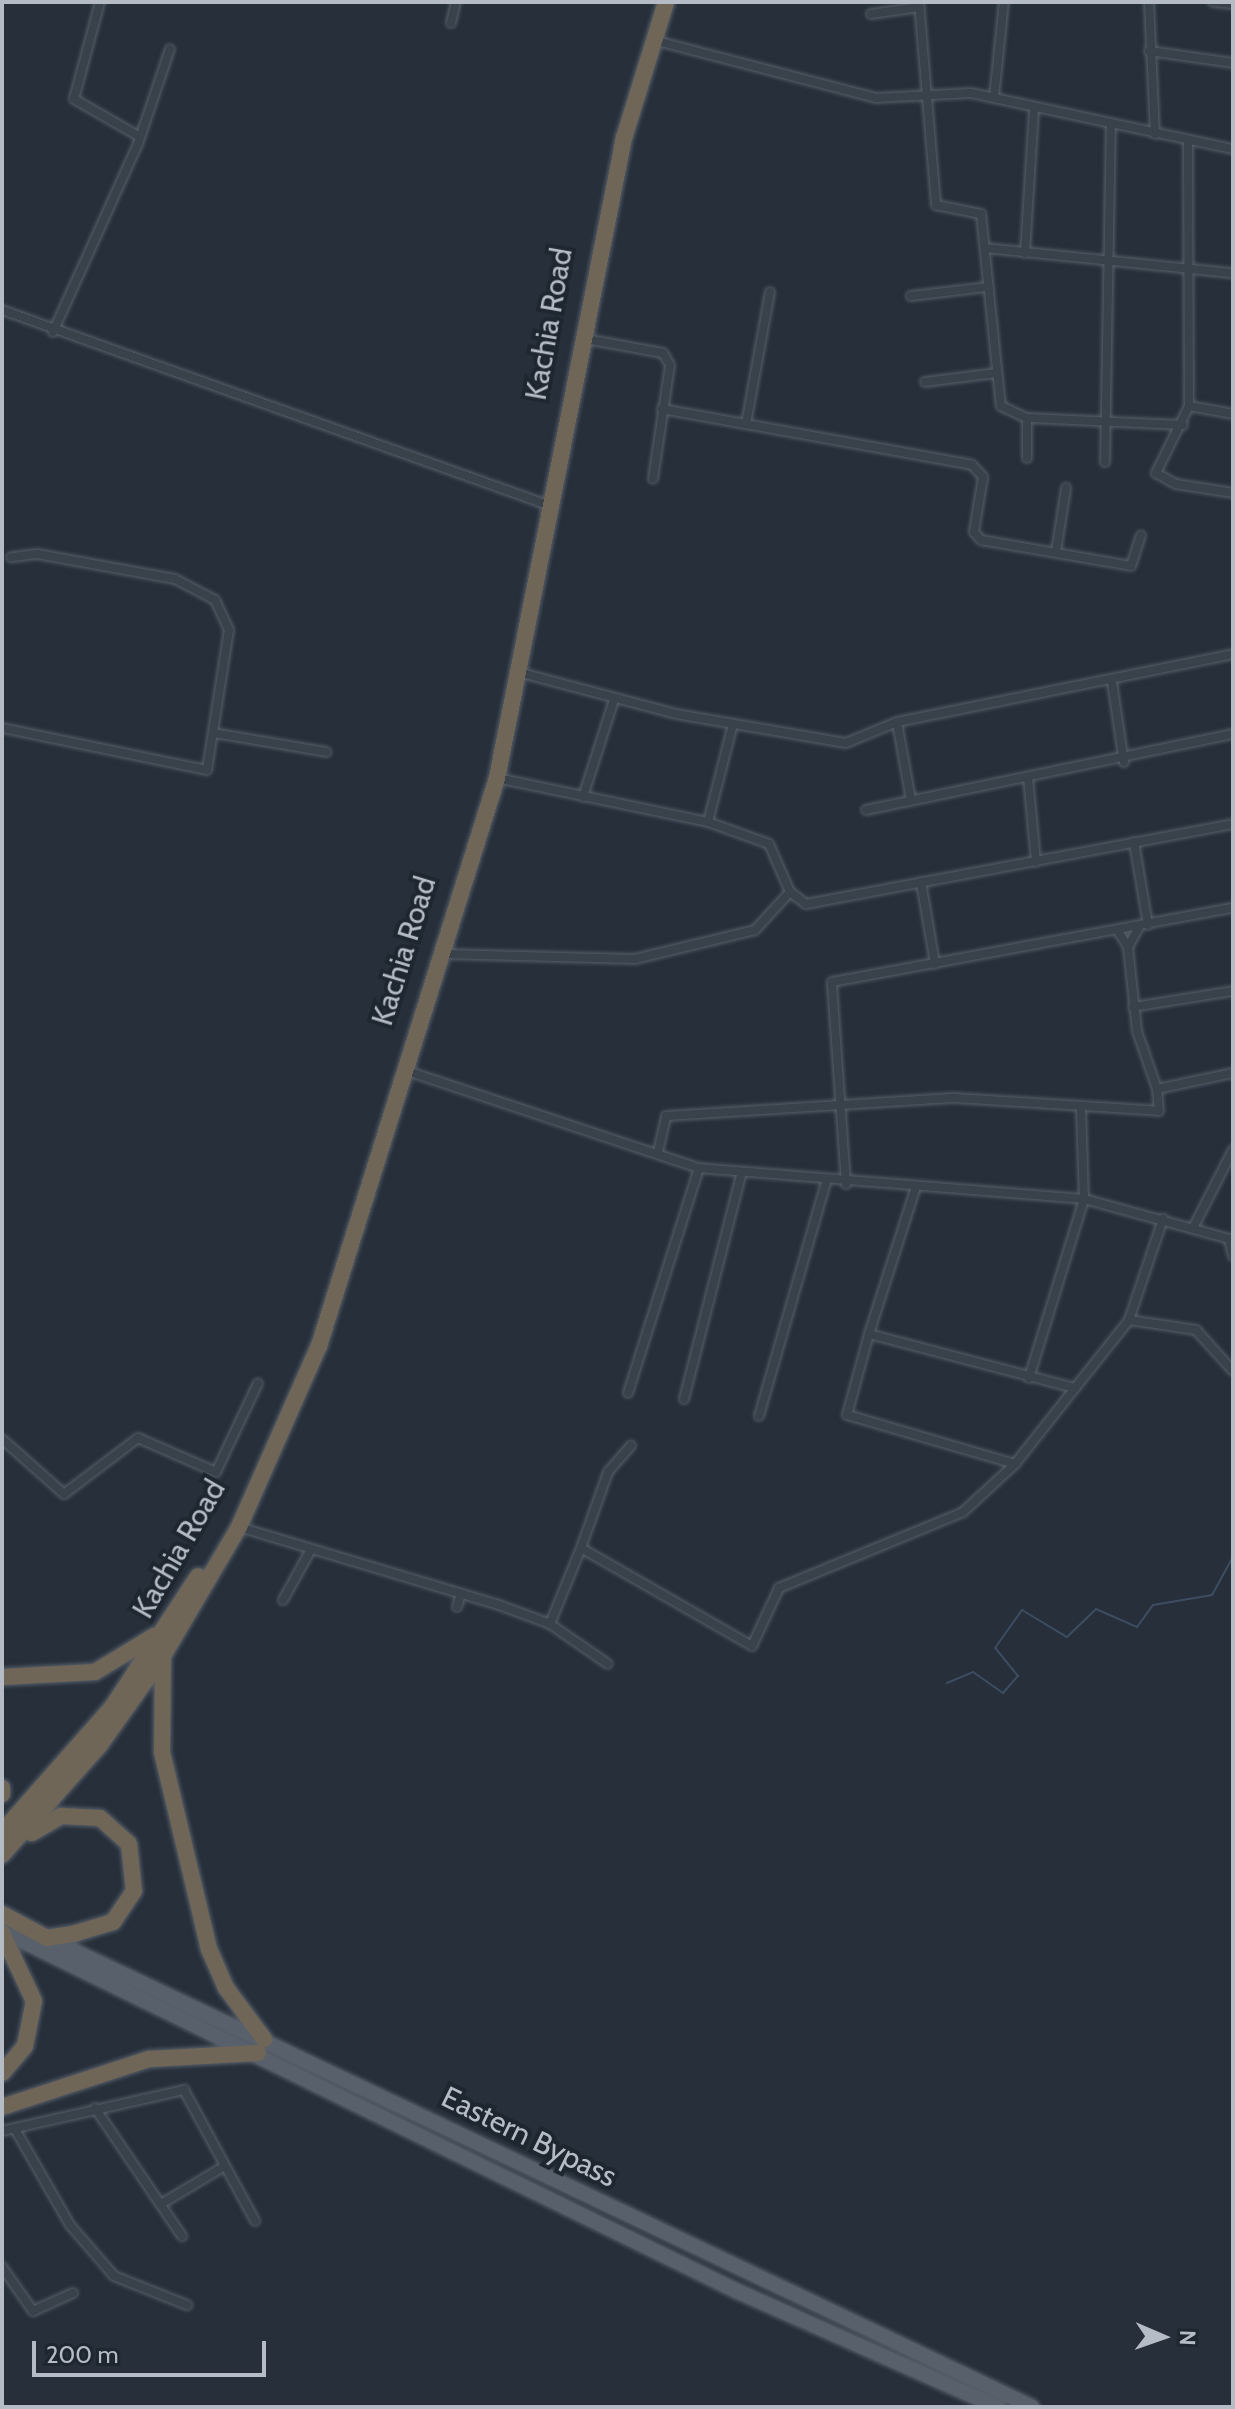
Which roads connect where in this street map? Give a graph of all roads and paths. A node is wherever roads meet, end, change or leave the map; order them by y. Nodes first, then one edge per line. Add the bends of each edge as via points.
1 (100, 2) edge
2 (456, 2) edge
3 (655, 2) edge
4 (666, 2) edge
5 (1004, 2) edge
6 (1149, 2) edge
7 (1213, 2) edge
8 (919, 4) edge
9 (1233, 4) edge
10 (871, 14) dead end
11 (451, 23) dead end
12 (653, 39) junction
13 (170, 49) dead end
14 (1149, 51) junction
15 (1233, 63) edge
16 (927, 96) junction
17 (994, 98) junction
18 (1034, 108) junction
19 (1111, 124) junction
20 (1155, 134) junction
21 (140, 137) junction
22 (1188, 140) junction
23 (1233, 149) edge
24 (985, 248) junction
25 (1025, 253) junction
26 (1110, 264) junction
27 (1188, 272) junction
28 (1233, 273) edge
29 (988, 287) junction
30 (770, 292) dead end
31 (911, 296) dead end
32 (2, 310) edge
33 (53, 332) junction
34 (586, 339) junction
35 (996, 373) junction
36 (925, 382) dead end
37 (1189, 406) junction
38 (662, 409) junction
39 (1233, 414) edge
40 (1027, 418) junction
41 (1110, 420) junction
42 (746, 424) junction
43 (1183, 425) junction
44 (1027, 458) dead end
45 (1105, 462) dead end
46 (653, 479) dead end
47 (1066, 488) dead end
48 (1233, 493) edge
49 (545, 504) junction
50 (1141, 536) dead end
51 (1056, 552) junction
52 (11, 557) dead end
53 (1233, 654) edge
54 (521, 673) junction
55 (1112, 682) junction
56 (614, 700) junction
57 (897, 722) junction
58 (733, 724) junction
59 (2, 728) edge
60 (214, 733) junction
61 (1233, 734) edge
62 (326, 752) dead end
63 (1124, 762) junction
64 (1028, 777) junction
65 (497, 778) junction
66 (583, 797) junction
67 (911, 800) junction
68 (866, 810) dead end
69 (708, 822) junction
70 (1233, 824) edge
71 (1134, 842) junction
72 (1036, 862) junction
73 (921, 882) junction
74 (790, 892) junction
75 (1233, 908) edge
76 (1144, 926) junction
77 (1118, 931) junction
78 (1128, 947) junction
79 (443, 954) junction
80 (935, 964) junction
81 (1233, 991) edge
82 (1133, 1007) junction
83 (407, 1071) junction
84 (1233, 1073) edge
85 (1157, 1089) junction
86 (843, 1104) junction
87 (1081, 1109) junction
88 (385, 1124) junction
89 (1233, 1150) edge
90 (658, 1152) junction
91 (699, 1168) junction
92 (742, 1172) junction
93 (826, 1182) junction
94 (846, 1184) junction
95 (916, 1187) junction
96 (1084, 1199) junction
97 (1163, 1219) junction
98 (1193, 1228) junction
99 (1231, 1239) edge
100 (1233, 1256) edge
101 (1129, 1320) junction
102 (869, 1334) junction
103 (1233, 1371) edge
104 (1029, 1378) junction
105 (258, 1383) dead end
106 (1075, 1388) junction
107 (628, 1393) dead end
108 (684, 1399) dead end
109 (759, 1416) dead end
110 (2, 1439) edge
111 (631, 1446) dead end
112 (1015, 1464) junction
113 (239, 1527) junction
114 (581, 1548) junction
115 (309, 1553) junction
116 (461, 1594) junction
117 (283, 1600) dead end
118 (457, 1607) dead end
119 (176, 1620) junction
120 (550, 1624) junction
121 (163, 1656) junction
122 (608, 1664) dead end
123 (2, 1677) edge
124 (2, 1788) edge
125 (2, 1794) edge
126 (6, 1844) edge
127 (2, 1914) edge
128 (2, 1932) edge
129 (47, 1938) junction
130 (261, 2046) junction
131 (2, 2073) edge
132 (2, 2107) edge
133 (95, 2108) junction
134 (15, 2129) junction
135 (2, 2131) edge
136 (223, 2167) junction
137 (161, 2204) junction
138 (255, 2221) dead end
139 (182, 2236) dead end
140 (2, 2267) edge
141 (73, 2293) dead end
142 (187, 2305) dead end
143 (998, 2407) edge
144 (1032, 2407) edge

1 - 21 street via 74,99
2 - 11 street
3 - 49 highway, Kachia Road via 615,128
4 - 12 highway, Kachia Road
5 - 17 street
6 - 14 street
7 - 9 street
8 - 10 street
8 - 16 street
12 - 16 street via 845,92
12 - 34 highway, Kachia Road via 621,149
13 - 21 street
14 - 15 street
14 - 20 street
16 - 17 street
16 - 24 street via 936,205 976,208
17 - 18 street
18 - 19 street
18 - 25 street
19 - 20 street
19 - 26 street
20 - 22 street
21 - 33 street
22 - 23 street
22 - 27 street
24 - 25 street
24 - 29 street
25 - 26 street
26 - 27 street
26 - 41 street
27 - 28 street
27 - 37 street
29 - 31 street
29 - 35 street
30 - 42 street
32 - 33 street
33 - 49 street
34 - 38 street via 663,353 670,365
34 - 54 highway, Kachia Road
35 - 36 street
35 - 40 street via 1003,411
37 - 39 street
37 - 43 street
38 - 42 street
38 - 46 street
40 - 41 street
40 - 44 street
41 - 43 street
41 - 45 street
42 - 51 street via 972,465 983,477 975,537
43 - 48 street via 1158,478
47 - 51 street
49 - 88 highway, Kachia Road via 487,775
50 - 51 street via 1131,566
52 - 60 street via 37,554 175,579 215,600 229,630
53 - 55 street
54 - 56 street
54 - 65 highway, Kachia Road
55 - 57 street
55 - 63 street
56 - 58 street
56 - 66 street
57 - 58 street via 872,728 854,744
57 - 67 street
58 - 69 street
59 - 60 street via 207,770
60 - 62 street
61 - 63 street
63 - 64 street
64 - 67 street
64 - 72 street
65 - 66 street
65 - 79 highway, Kachia Road
66 - 69 street
67 - 68 street
69 - 74 street via 774,847
70 - 71 street
71 - 72 street
71 - 76 street
72 - 73 street
73 - 74 street via 806,904
73 - 80 street
74 - 79 street via 755,930 635,959
75 - 76 street
76 - 77 street
76 - 78 street
77 - 78 street
77 - 80 street
78 - 82 street
79 - 83 highway, Kachia Road
80 - 86 street via 832,982
81 - 82 street
82 - 85 street
83 - 88 highway, Kachia Road
83 - 90 street
84 - 85 street
85 - 87 street via 1159,1111
86 - 87 street via 955,1098
86 - 90 street via 666,1116
86 - 94 street
87 - 96 street
88 - 113 highway, Kachia Road via 315,1356
88 - 119 highway, Kachia Road via 295,1382 251,1481
89 - 98 street
90 - 91 street
91 - 92 street
91 - 107 street
92 - 93 street
92 - 108 street
93 - 94 street
93 - 109 street
94 - 95 street
95 - 96 street
95 - 102 street
96 - 97 street
96 - 104 street
97 - 98 street
97 - 101 street
98 - 99 street
99 - 100 street
101 - 103 street via 1196,1330
101 - 106 street
102 - 104 street
102 - 112 street via 847,1415
104 - 106 street
105 - 110 street via 216,1472 138,1438 64,1494
106 - 112 street
111 - 114 street via 608,1472
112 - 114 street via 963,1512 779,1588 752,1646
113 - 115 street
113 - 119 highway, Kachia Road
114 - 120 street
115 - 116 street
115 - 117 street
116 - 118 street
116 - 120 street
119 - 121 highway, Kachia Road
119 - 123 highway via 95,1672
119 - 126 highway, Kachia Road
120 - 122 street
121 - 126 highway, Kachia Road via 141,1689
121 - 130 highway via 162,1752 209,1949
124 - 125 highway
126 - 129 highway via 61,1816 87,1814 111,1824 136,1858 134,1891 113,1922
127 - 129 highway, Eastern Bypass
128 - 130 main road, Eastern Bypass
128 - 131 highway via 34,2001 25,2046
129 - 130 main road, Eastern Bypass
130 - 132 highway via 149,2059
130 - 143 main road, Eastern Bypass via 737,2291
130 - 144 main road, Eastern Bypass
133 - 134 street
133 - 136 street via 184,2090
133 - 137 street
134 - 135 street
134 - 142 street via 70,2225 114,2276
136 - 137 street
136 - 138 street
137 - 139 street
140 - 141 street via 33,2311

